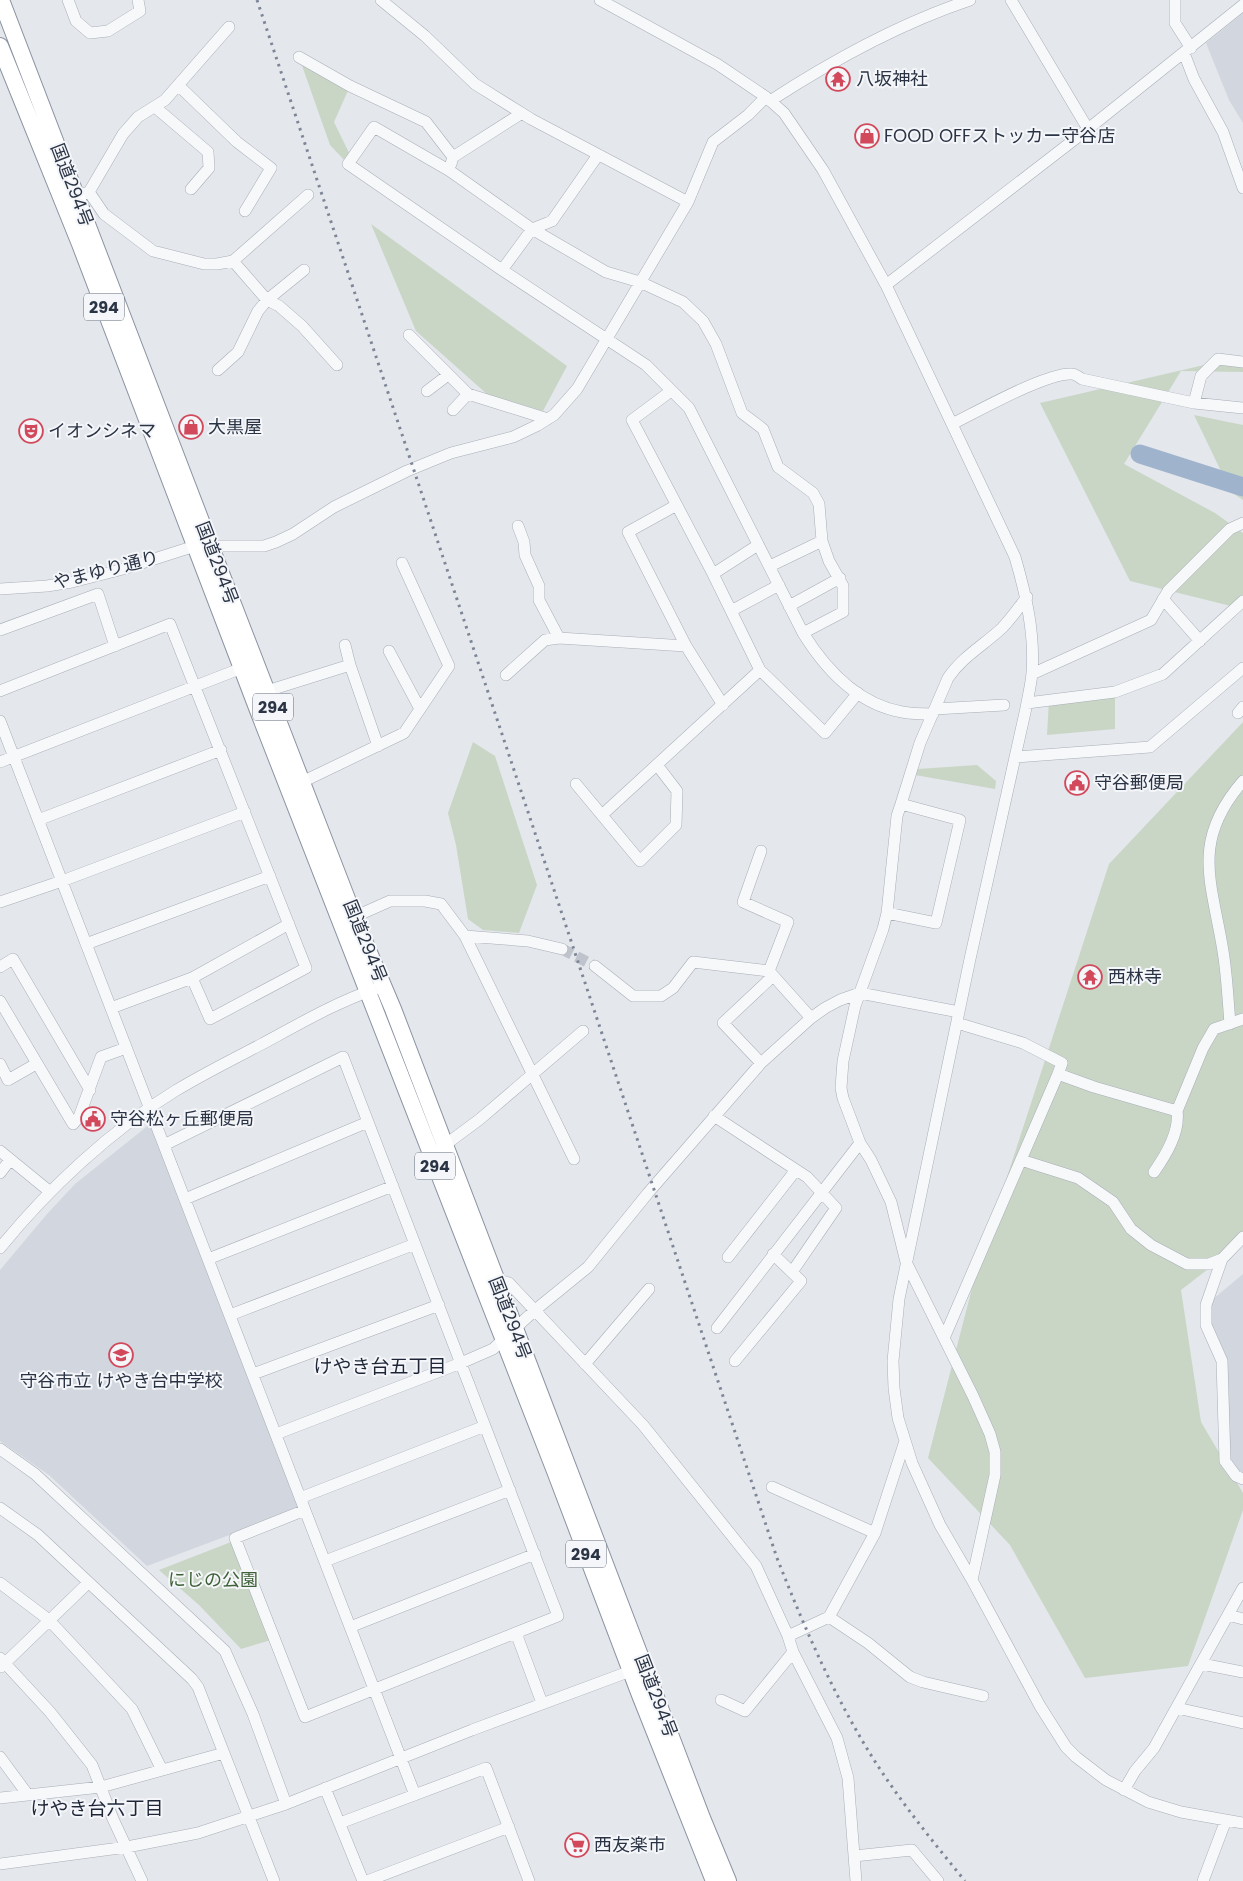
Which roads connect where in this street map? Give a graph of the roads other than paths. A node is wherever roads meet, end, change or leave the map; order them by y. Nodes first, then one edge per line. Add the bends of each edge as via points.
1 (1, 0) edge
2 (68, 0) edge
3 (138, 0) edge
4 (380, 0) edge
5 (600, 0) edge
6 (970, 0) edge
7 (1011, 0) edge
8 (1175, 0) edge
9 (1243, 6) edge
10 (230, 27) dead end
11 (0, 46) edge
12 (1187, 51) junction
13 (299, 57) dead end
14 (178, 85) junction
15 (768, 99) junction
16 (155, 107) junction
17 (522, 113) junction
18 (1088, 129) junction
19 (598, 155) junction
20 (453, 157) junction
21 (450, 171) junction
22 (1243, 188) edge
23 (192, 189) dead end
24 (308, 195) dead end
25 (76, 196) junction
26 (688, 202) junction
27 (246, 211) dead end
28 (532, 229) junction
29 (233, 261) junction
30 (304, 270) dead end
31 (502, 270) junction
32 (640, 282) junction
33 (886, 284) junction
34 (267, 300) junction
35 (409, 335) dead end
36 (607, 338) junction
37 (1243, 362) edge
38 (336, 365) dead end
39 (218, 370) dead end
40 (448, 375) junction
41 (671, 391) junction
42 (427, 392) dead end
43 (468, 394) junction
44 (1194, 403) junction
45 (1243, 408) edge
46 (454, 410) dead end
47 (548, 419) junction
48 (952, 424) junction
49 (675, 506) junction
50 (1243, 522) edge
51 (518, 526) dead end
52 (822, 541) junction
53 (758, 545) junction
54 (203, 546) junction
55 (402, 563) dead end
56 (770, 566) junction
57 (712, 574) junction
58 (840, 578) junction
59 (779, 584) junction
60 (0, 589) edge
61 (1027, 597) junction
62 (1163, 599) junction
63 (1243, 601) edge
64 (790, 606) junction
65 (731, 611) junction
66 (0, 630) edge
67 (803, 633) junction
68 (559, 638) junction
69 (1200, 641) junction
70 (345, 645) dead end
71 (115, 646) junction
72 (686, 646) junction
73 (389, 652) dead end
74 (350, 665) junction
75 (242, 668) junction
76 (1243, 668) edge
77 (760, 670) junction
78 (1032, 674) junction
79 (506, 675) dead end
80 (195, 686) junction
81 (0, 691) edge
82 (267, 691) junction
83 (858, 693) junction
84 (1027, 703) dead end
85 (723, 705) junction
86 (1004, 705) dead end
87 (420, 709) junction
88 (934, 711) junction
89 (0, 721) edge
90 (378, 746) junction
91 (221, 750) junction
92 (14, 757) junction
93 (1015, 757) junction
94 (0, 762) edge
95 (657, 765) junction
96 (1243, 781) edge
97 (302, 782) junction
98 (576, 784) dead end
99 (901, 804) junction
100 (245, 812) junction
101 (602, 815) junction
102 (38, 820) junction
103 (761, 851) dead end
104 (270, 876) junction
105 (62, 881) junction
106 (0, 902) edge
107 (887, 913) junction
108 (354, 917) junction
109 (289, 924) junction
110 (465, 936) junction
111 (86, 944) junction
112 (562, 949) tunnel mouth
113 (595, 966) tunnel mouth
114 (0, 967) edge
115 (771, 973) junction
116 (192, 978) junction
117 (384, 986) junction
118 (367, 992) junction
119 (860, 994) junction
120 (0, 1001) edge
121 (111, 1008) junction
122 (958, 1017) junction
123 (811, 1018) junction
124 (1243, 1019) edge
125 (1230, 1024) junction
126 (583, 1031) dead end
127 (126, 1048) junction
128 (761, 1063) junction
129 (0, 1064) edge
130 (36, 1064) junction
131 (1058, 1074) junction
132 (532, 1075) junction
133 (90, 1090) junction
134 (150, 1108) junction
135 (1177, 1111) junction
136 (714, 1116) junction
137 (368, 1122) junction
138 (860, 1143) junction
139 (164, 1145) junction
140 (437, 1149) junction
141 (0, 1151) edge
142 (574, 1159) dead end
143 (10, 1160) junction
144 (1022, 1160) junction
145 (796, 1170) junction
146 (1154, 1172) dead end
147 (0, 1173) edge
148 (393, 1186) junction
149 (49, 1191) junction
150 (821, 1192) junction
151 (185, 1199) junction
152 (1243, 1237) edge
153 (415, 1244) junction
154 (0, 1248) edge
155 (773, 1254) junction
156 (728, 1258) dead end
157 (208, 1259) junction
158 (1222, 1259) junction
159 (906, 1262) junction
160 (792, 1272) junction
161 (495, 1279) junction
162 (649, 1290) dead end
163 (439, 1305) junction
164 (534, 1311) junction
165 (230, 1315) junction
166 (717, 1328) dead end
167 (509, 1334) junction
168 (944, 1338) junction
169 (735, 1360) dead end
170 (461, 1363) junction
171 (585, 1364) junction
172 (252, 1374) junction
173 (485, 1426) junction
174 (276, 1434) junction
175 (905, 1441) junction
176 (0, 1449) edge
177 (1243, 1479) edge
178 (772, 1488) dead end
179 (510, 1490) junction
180 (300, 1498) junction
181 (0, 1508) edge
182 (305, 1510) junction
183 (875, 1533) junction
184 (534, 1554) junction
185 (325, 1561) junction
186 (972, 1580) junction
187 (0, 1583) edge
188 (88, 1583) junction
189 (1243, 1588) edge
190 (1228, 1615) junction
191 (829, 1617) junction
192 (1243, 1619) edge
193 (49, 1620) junction
194 (350, 1627) junction
195 (516, 1633) junction
196 (788, 1636) junction
197 (793, 1652) junction
198 (2, 1663) edge
199 (1202, 1664) junction
200 (637, 1668) junction
201 (1243, 1672) edge
202 (374, 1688) junction
203 (983, 1696) dead end
204 (721, 1700) dead end
205 (542, 1703) junction
206 (1177, 1708) junction
207 (1243, 1723) edge
208 (224, 1753) junction
209 (0, 1757) edge
210 (401, 1758) junction
211 (162, 1770) junction
212 (100, 1787) junction
213 (325, 1788) junction
214 (1124, 1790) junction
215 (28, 1795) junction
216 (415, 1795) junction
217 (0, 1798) edge
218 (286, 1804) junction
219 (248, 1816) junction
220 (1226, 1820) junction
221 (1243, 1823) edge
222 (340, 1824) junction
223 (509, 1827) junction
224 (127, 1848) junction
225 (854, 1856) junction
226 (0, 1864) edge
227 (271, 1880) edge
228 (142, 1881) edge
229 (365, 1881) edge
230 (529, 1881) edge
231 (714, 1881) edge
232 (728, 1881) edge
233 (856, 1881) edge
234 (938, 1881) edge
235 (1203, 1881) edge

1 - 25 highway, 国道294号 / 294
2 - 3 street via 76,21 90,33 108,31 140,11
4 - 17 street via 425,36 475,84
5 - 15 street via 717,64
6 - 15 street, やまゆり通り via 865,45
7 - 18 street
8 - 12 street via 1175,23
9 - 12 street
10 - 14 street
11 - 25 highway, 国道294号 / 294
12 - 18 street
12 - 22 street via 1194,79 1223,132
13 - 20 street via 350,86 426,122
14 - 16 street
14 - 27 street via 237,142 270,168
15 - 26 street, やまゆり通り via 713,142
15 - 33 street via 784,113 823,170
16 - 23 street via 208,152 209,168
16 - 25 street via 138,118 123,134
17 - 19 street
17 - 20 street
18 - 33 street
19 - 26 street
19 - 28 street via 552,221
20 - 21 street
21 - 28 street
21 - 31 street via 374,127 348,164
24 - 29 street
25 - 29 street via 153,251 204,264
25 - 54 highway, 国道294号 / 294
26 - 32 street, やまゆり通り
28 - 31 street
28 - 32 street via 606,272
29 - 34 street
30 - 34 street
31 - 36 street
32 - 36 street, やまゆり通り
32 - 52 street via 683,302 703,321 716,344 742,413 763,429 778,467 813,493 819,504
33 - 48 street
34 - 38 street via 302,326
34 - 39 street via 258,311 238,352
35 - 40 street
36 - 41 street via 646,364
36 - 47 street, やまゆり通り via 576,389
37 - 44 street via 1218,359 1201,376
40 - 42 street
40 - 43 street
41 - 49 street via 632,420
41 - 53 street via 689,408
43 - 46 street
43 - 47 street
44 - 45 street
44 - 48 street via 1082,379 1073,374 1039,382
47 - 54 street, やまゆり通り via 513,437 451,453 407,471 334,507 276,542 264,546
48 - 61 street via 1015,557
49 - 57 street
49 - 72 street via 628,532
50 - 62 street via 1230,528
51 - 68 street via 525,555 539,586 539,600
52 - 56 street
52 - 58 street
53 - 56 street
53 - 57 street
54 - 60 street, やまゆり通り via 72,582
54 - 75 highway, 国道294号 / 294
54 - 82 highway, 国道294号 / 294
55 - 87 street via 449,666
56 - 59 street
57 - 65 street
58 - 64 street
58 - 67 street via 844,586 843,612
59 - 64 street
59 - 65 street
61 - 78 street
61 - 88 street via 1003,626 953,670
62 - 69 street
62 - 78 street via 1151,620
63 - 69 street
64 - 67 street
65 - 77 street
66 - 71 street via 98,594
67 - 83 street via 834,675
68 - 72 street
68 - 79 street via 545,640
69 - 84 street via 1163,674 1115,692
70 - 74 street
71 - 80 street via 170,624
71 - 81 street
72 - 85 street
73 - 87 street
74 - 82 street
74 - 90 street
75 - 80 street
75 - 118 highway, 国道294号 / 294
76 - 93 street via 1150,747
77 - 83 street via 825,733
77 - 85 street
78 - 93 street
80 - 91 street
80 - 92 street
82 - 97 highway, 国道294号 / 294
83 - 88 street via 887,709 904,713
85 - 95 street
86 - 88 street
87 - 90 street via 404,733
88 - 99 street
89 - 92 street
90 - 97 street
91 - 100 street
91 - 102 street
92 - 94 street
92 - 102 street
93 - 122 street
95 - 101 street
95 - 101 street via 677,791 676,825 640,861
96 - 125 street via 1217,821 1208,850
97 - 108 highway, 国道294号 / 294
98 - 101 street
99 - 107 street
99 - 107 street via 960,820 936,922
100 - 104 street
100 - 105 street
102 - 105 street
103 - 115 street via 743,902 788,922
104 - 109 street
104 - 111 street
105 - 106 street
105 - 111 street
107 - 119 street
108 - 110 street via 390,901 425,901 441,904
108 - 117 highway, 国道294号 / 294
109 - 116 street
109 - 116 street via 306,968 210,1019
110 - 112 street via 528,941
110 - 132 street
111 - 121 street
113 - 115 street via 633,996 661,996 673,988 694,962
114 - 133 street via 13,959
115 - 123 street
115 - 128 street via 723,1023
116 - 121 street
117 - 118 street
117 - 140 highway, 国道294号 / 294
118 - 134 street via 212,1070
118 - 140 highway, 国道294号 / 294
119 - 122 street
119 - 123 street via 840,1000
119 - 138 street via 840,1077 843,1098
120 - 130 street
121 - 127 street
122 - 131 street via 1023,1043 1062,1063
122 - 159 street
123 - 128 street
124 - 125 street
125 - 135 street via 1214,1029
126 - 132 street
127 - 133 street via 101,1057
127 - 134 street
128 - 136 street
129 - 130 street via 8,1080
130 - 133 street via 73,1124
131 - 135 street
131 - 144 street
132 - 140 street
132 - 142 street
134 - 139 street
134 - 149 street
135 - 146 street via 1179,1121
136 - 145 street
136 - 164 street via 588,1267
137 - 139 street via 343,1057
137 - 148 street
137 - 151 street
138 - 150 street
138 - 159 street via 891,1202
139 - 151 street
140 - 161 highway, 国道294号 / 294
140 - 167 highway, 国道294号 / 294
141 - 143 street
143 - 147 street
143 - 149 street
144 - 158 street via 1078,1178 1113,1202 1131,1230 1187,1264 1209,1264
144 - 168 street
145 - 150 street
145 - 156 street
148 - 153 street
148 - 157 street
149 - 154 street
150 - 155 street
150 - 160 street via 836,1208
151 - 157 street
152 - 158 street
153 - 163 street
153 - 165 street
155 - 160 street
155 - 166 street
157 - 165 street
158 - 177 street via 1206,1305 1206,1325 1222,1361 1225,1461 1236,1476
159 - 168 street
159 - 175 street via 893,1361 898,1418
160 - 169 street via 801,1281
161 - 164 street via 510,1283
161 - 167 highway, 国道294号 / 294
162 - 171 street
163 - 170 street
163 - 172 street
164 - 167 street
164 - 171 street
165 - 172 street
167 - 170 street via 493,1349
167 - 200 highway, 国道294号 / 294 via 573,1485
168 - 186 street via 990,1434 995,1452 995,1475
170 - 173 street
170 - 174 street
171 - 196 street via 643,1425 756,1566
172 - 174 street
173 - 179 street
173 - 180 street
174 - 180 street
175 - 183 street
175 - 186 street via 927,1498
176 - 218 street via 35,1474 225,1651 253,1714
178 - 183 street
179 - 184 street
179 - 185 street
180 - 182 street
181 - 188 street via 38,1535
182 - 185 street
182 - 202 street via 235,1538 305,1717
183 - 191 street
184 - 194 street
184 - 195 street via 558,1616
185 - 194 street
186 - 214 street via 1040,1706 1066,1747 1106,1780
187 - 193 street
188 - 193 street
188 - 208 street via 192,1679
189 - 190 street
190 - 192 street
190 - 199 street
191 - 196 street
191 - 203 street via 910,1676
193 - 198 street
193 - 211 street via 132,1709
194 - 202 street
195 - 202 street
195 - 205 street
196 - 197 street
197 - 204 street via 745,1711
197 - 225 street via 837,1738 848,1778
198 - 212 street via 50,1712 92,1765
199 - 201 street
199 - 206 street
200 - 205 street
200 - 231 highway, 国道294号 / 294
200 - 232 highway, 国道294号 / 294
202 - 210 street
205 - 210 street
206 - 207 street
206 - 214 street
208 - 211 street
208 - 219 street
209 - 215 street
210 - 213 street
210 - 216 street
211 - 212 street
212 - 215 street
212 - 224 street
213 - 218 street
213 - 222 street
214 - 220 street via 1148,1802 1181,1812
215 - 217 street
216 - 222 street
216 - 223 street via 486,1768
218 - 219 street
219 - 224 street via 198,1833
219 - 227 street
220 - 221 street
220 - 235 street
222 - 229 street
223 - 229 street
223 - 230 street
224 - 226 street
224 - 228 street
225 - 233 street
225 - 234 street via 912,1850

